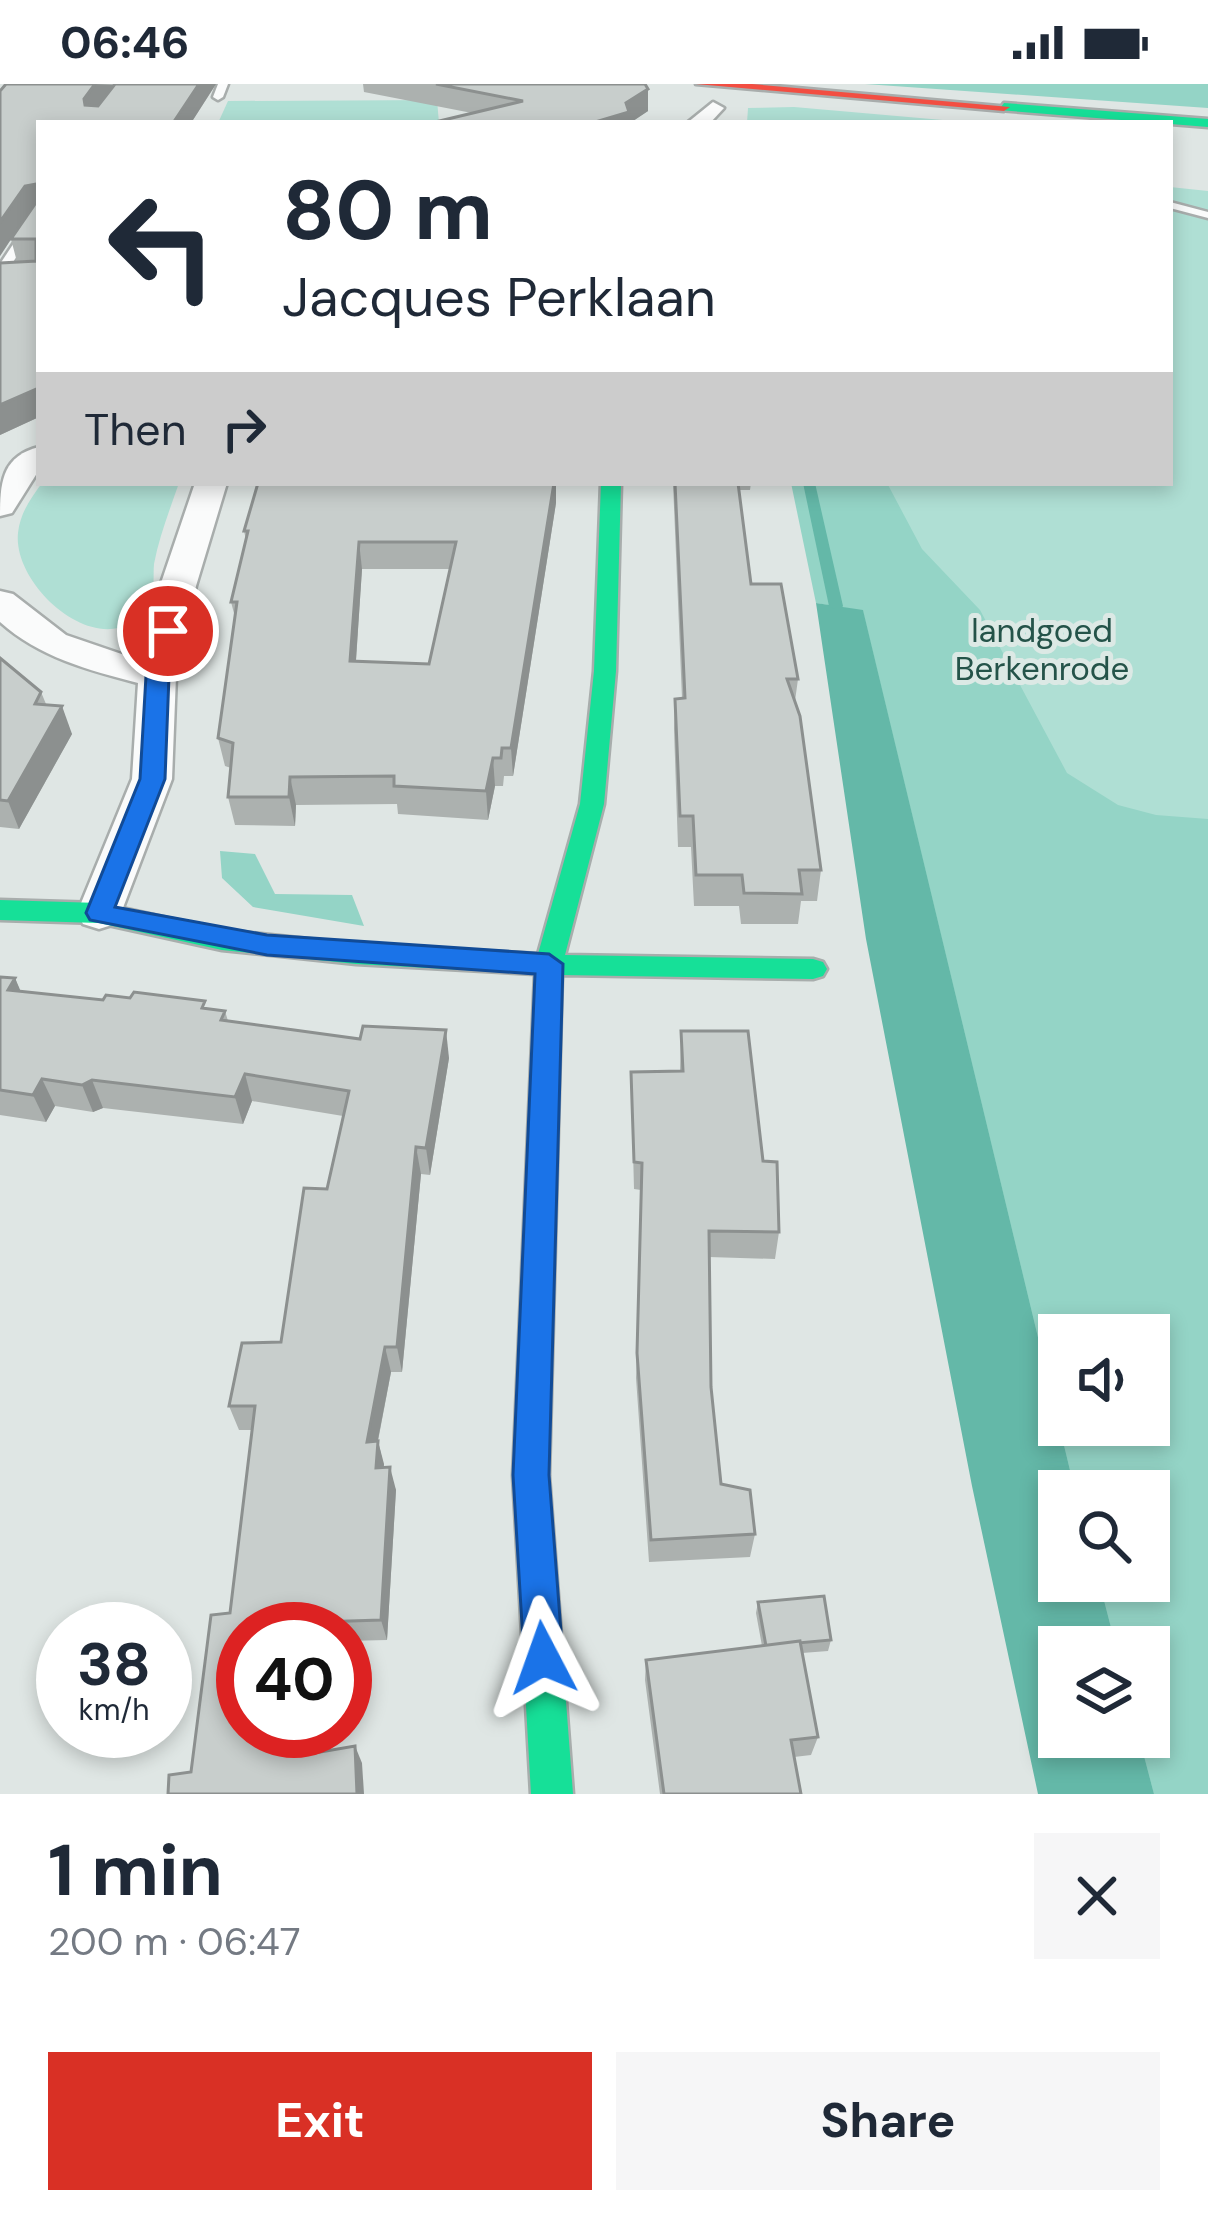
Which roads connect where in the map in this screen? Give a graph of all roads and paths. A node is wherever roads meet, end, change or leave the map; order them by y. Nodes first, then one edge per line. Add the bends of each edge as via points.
1 (223, 84) edge
2 (765, 84) edge
3 (832, 95) junction
4 (218, 97) dead end
5 (704, 105) edge
6 (1098, 120) edge
7 (1173, 122) edge
8 (1208, 123) edge
9 (1173, 206) edge
10 (1208, 215) edge
11 (36, 218) edge
12 (36, 274) edge
13 (0, 275) edge
14 (36, 458) edge
15 (210, 486) edge
16 (611, 486) edge
17 (0, 506) edge
18 (0, 602) edge
19 (158, 676) junction
20 (0, 910) edge
21 (99, 913) junction
22 (549, 964) junction
23 (813, 969) dead end
24 (552, 1794) edge

1 - 4 lane
2 - 3 street
3 - 5 street
3 - 6 street
7 - 8 street
9 - 10 lane
11 - 13 lane
12 - 13 street
14 - 17 street
15 - 19 street
16 - 22 street via 592,804
18 - 19 street via 26,630
19 - 21 street via 152,779
20 - 21 street
21 - 22 street via 267,945
22 - 23 street
22 - 24 street via 531,1475

